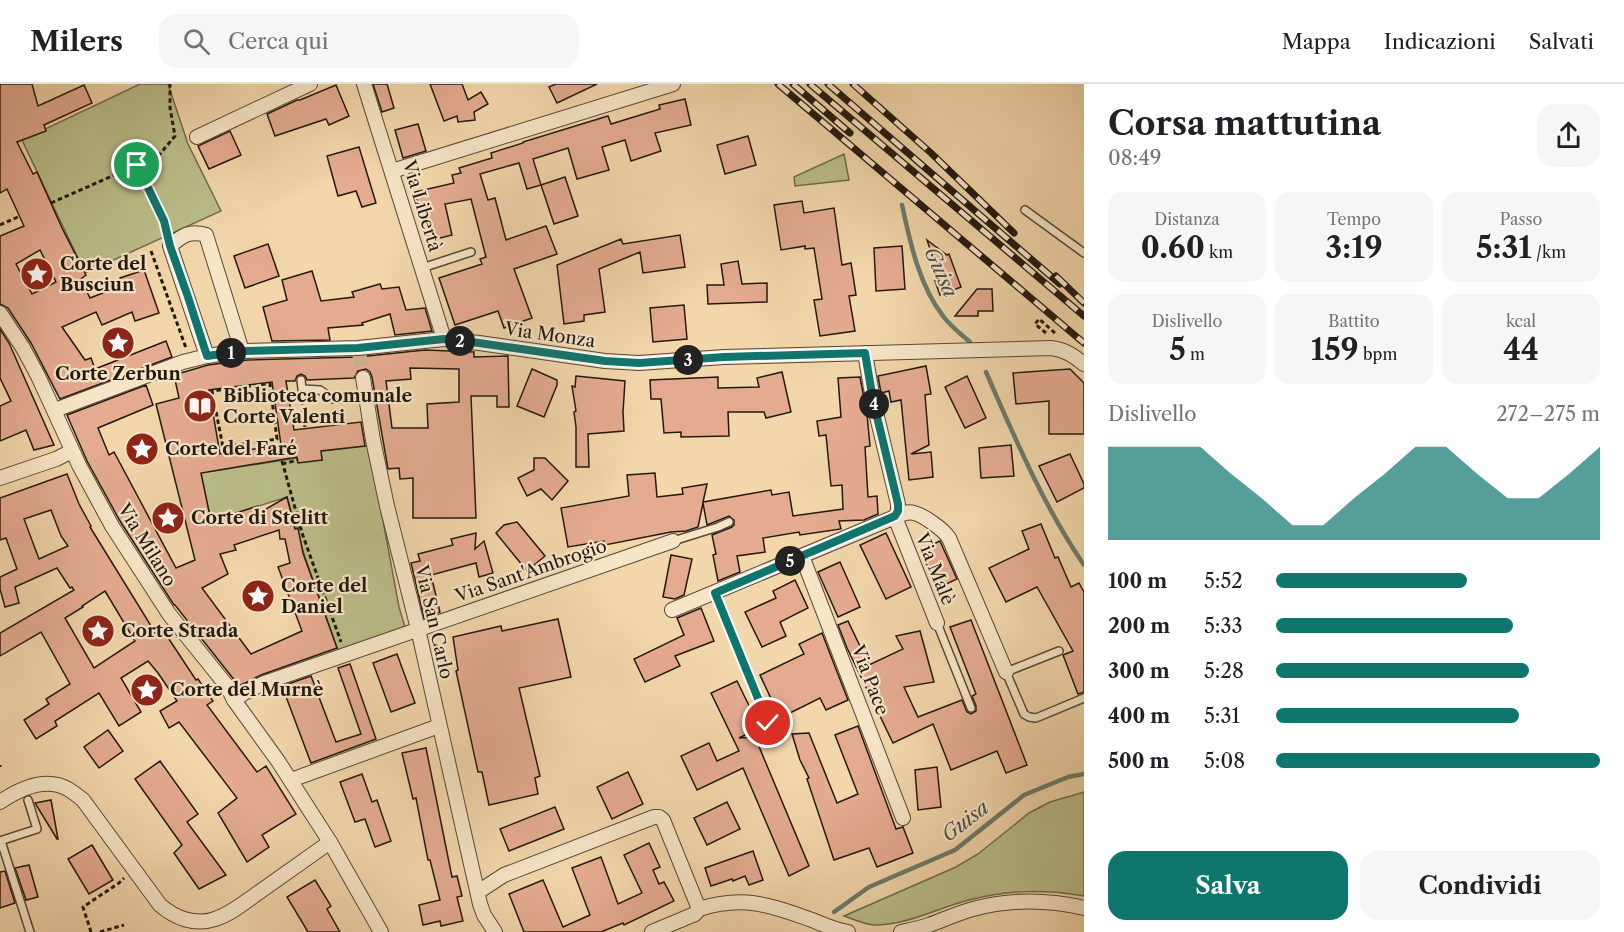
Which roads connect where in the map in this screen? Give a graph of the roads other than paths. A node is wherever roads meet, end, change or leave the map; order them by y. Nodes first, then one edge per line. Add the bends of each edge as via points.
1 (310, 84) edge
2 (364, 84) edge
3 (673, 84) edge
4 (197, 137) dead end
5 (392, 171) junction
6 (1025, 210) dead end
7 (471, 252) dead end
8 (1084, 253) edge
9 (422, 268) junction
10 (0, 313) edge
11 (444, 339) junction
12 (242, 351) junction
13 (865, 353) junction
14 (207, 356) junction
15 (1084, 364) edge
16 (363, 378) tunnel mouth
17 (301, 380) dead end
18 (359, 397) dead end
19 (54, 410) junction
20 (72, 451) junction
21 (0, 478) edge
22 (895, 516) junction
23 (729, 522) dead end
24 (673, 542) joint
25 (802, 556) junction
26 (715, 593) junction
27 (672, 610) dead end
28 (937, 623) joint
29 (417, 629) junction
30 (1059, 651) dead end
31 (1006, 672) junction
32 (1084, 698) edge
33 (234, 700) junction
34 (971, 708) dead end
35 (768, 723) dead end
36 (439, 726) junction
37 (291, 780) junction
38 (28, 800) dead end
39 (0, 802) edge
40 (903, 818) dead end
41 (1, 841) edge
42 (330, 842) junction
43 (474, 874) junction
44 (504, 875) junction
45 (478, 892) junction
46 (1084, 908) edge
47 (699, 909) junction
48 (30, 932) edge
49 (381, 932) edge
50 (495, 932) edge
51 (652, 932) edge
52 (848, 932) edge
53 (901, 932) edge

1 - 4 street
2 - 5 street, Via Libertà
3 - 5 street
5 - 9 street, Via Libertà
6 - 8 lane
7 - 9 lane
9 - 11 street, Via Libertà
10 - 19 street, Via Milano via 23,348
11 - 12 street, Via Monza via 358,350
11 - 13 street, Via Monza via 639,363
12 - 14 street, Via Monza
12 - 14 street via 206,235 195,232 170,246
13 - 15 street, Via Monza via 1053,340
13 - 22 street, Via Malè via 898,504
14 - 19 street, Via Monza
16 - 29 street, Via San Carlo via 387,506
17 - 18 lane via 302,389 320,390 333,399
19 - 20 street, Via Milano
20 - 21 street
20 - 33 street, Via Milano via 139,569
22 - 25 street
22 - 28 street, Via Malè
22 - 31 street via 913,512 946,533
23 - 24 lane
24 - 29 street, Via Sant'Ambrogio
25 - 26 street
25 - 40 street, Via Pace
26 - 27 street
26 - 35 lane
28 - 34 lane
29 - 33 street, Via Sant'Ambrogio via 264,684
29 - 36 street, Via San Carlo
30 - 31 lane
31 - 32 lane via 1024,714 1029,717 1036,718
33 - 37 street, Via Milano
36 - 37 street
36 - 43 street, Via San Carlo
37 - 42 street, Via Milano
38 - 41 lane via 37,829
39 - 42 street via 39,784 67,789 83,800 160,905 183,920 214,920 233,911
41 - 48 lane
42 - 49 street, Via Milano
43 - 44 street
43 - 45 street, Via San Carlo
44 - 45 street
44 - 47 street via 659,817
45 - 50 street, Via San Carlo via 484,915
46 - 53 street via 1031,900 1000,902
47 - 51 street
47 - 52 street via 719,903 762,904

